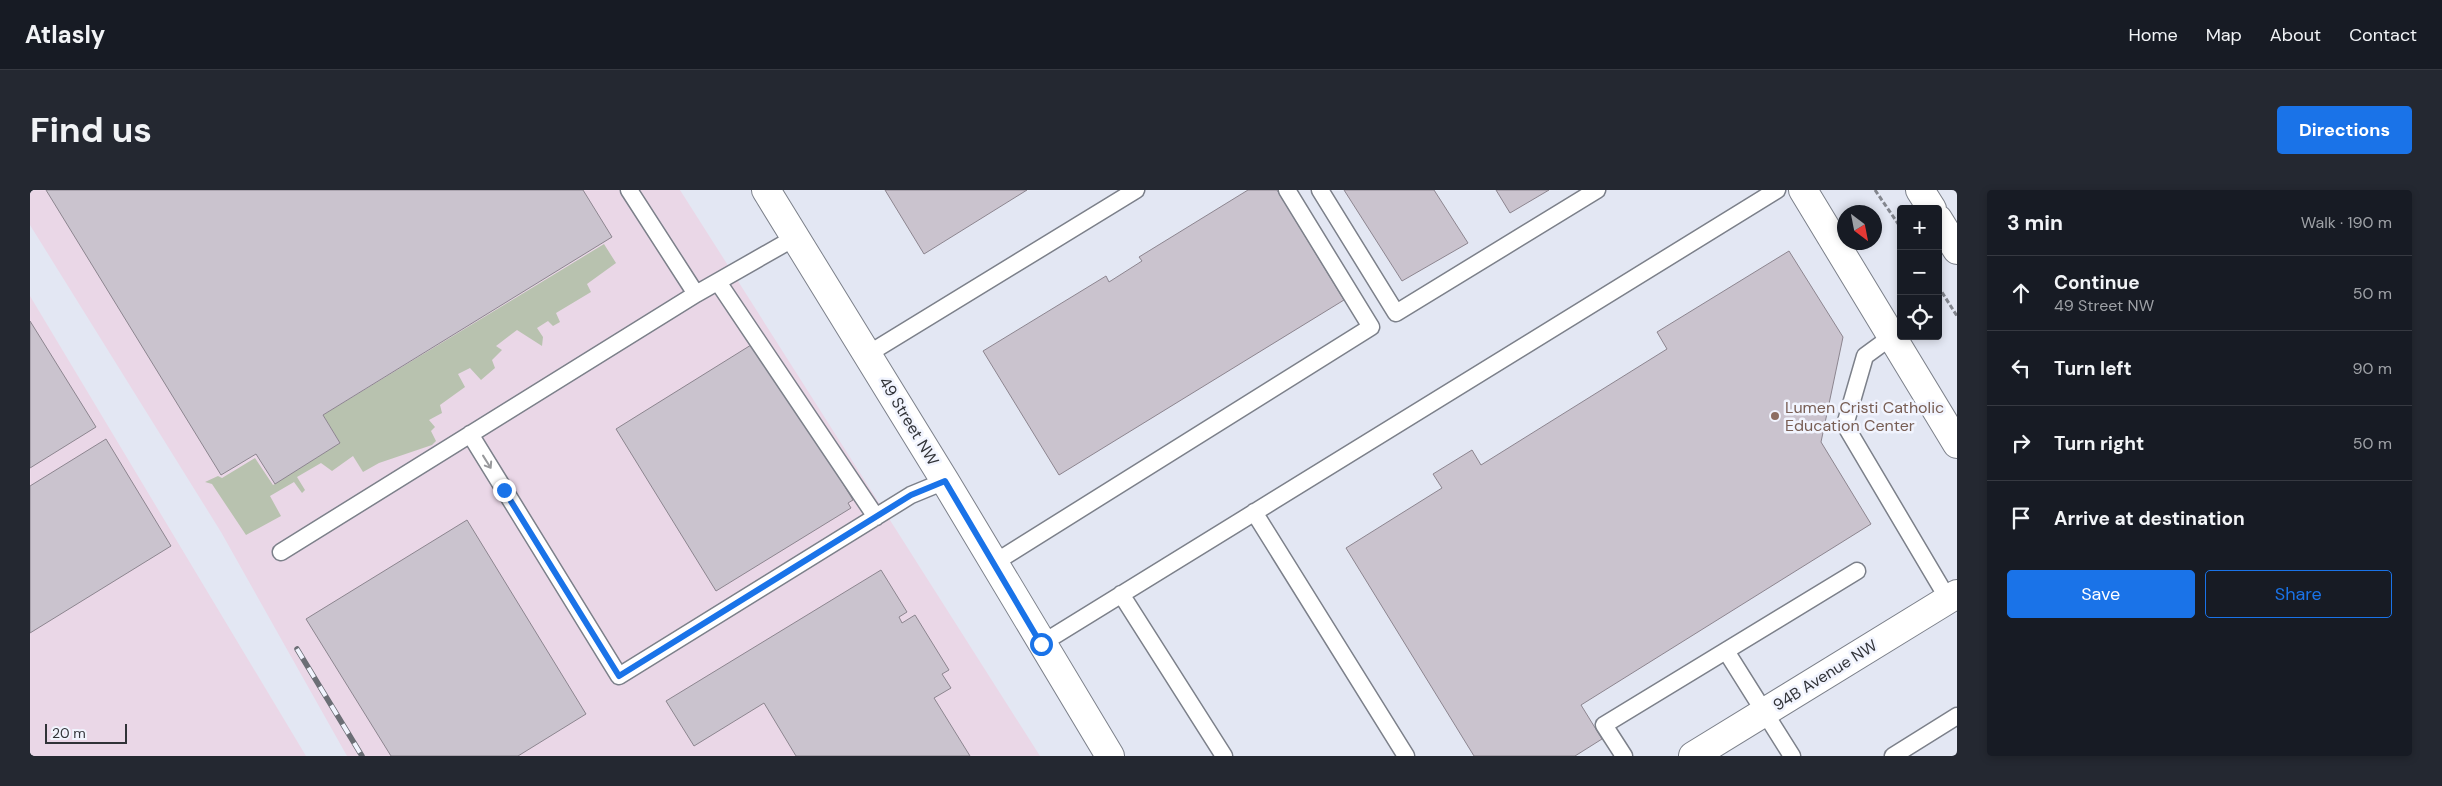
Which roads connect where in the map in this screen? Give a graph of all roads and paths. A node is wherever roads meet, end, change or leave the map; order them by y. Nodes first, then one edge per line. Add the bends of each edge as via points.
1 (629, 190) edge
2 (766, 190) edge
3 (1136, 190) edge
4 (1287, 190) edge
5 (1320, 190) edge
6 (1597, 190) edge
7 (1777, 190) edge
8 (1803, 190) edge
9 (1875, 190) edge
10 (1920, 190) edge
11 (1929, 205) edge
12 (1897, 222) edge
13 (1942, 226) edge
14 (796, 237) junction
15 (1957, 250) edge
16 (718, 282) junction
17 (1942, 292) edge
18 (696, 294) junction
19 (1957, 316) edge
20 (1892, 337) junction
21 (868, 354) junction
22 (470, 434) junction
23 (1957, 444) edge
24 (945, 481) junction
25 (1254, 512) junction
26 (876, 517) junction
27 (281, 552) dead end
28 (994, 563) junction
29 (1856, 571) dead end
30 (1121, 594) junction
31 (1953, 597) edge
32 (1041, 644) junction
33 (1726, 651) junction
34 (1764, 712) junction
35 (1957, 716) edge
36 (1110, 756) edge
37 (1224, 756) edge
38 (1406, 756) edge
39 (1624, 756) edge
40 (1693, 756) edge
41 (1792, 756) edge
42 (1893, 756) edge

1 - 18 lane
2 - 14 street, 49 Street NW
3 - 21 lane
4 - 28 lane via 1371,327
5 - 6 lane via 1396,313
7 - 25 lane
8 - 20 street
9 - 12 path
10 - 11 street
13 - 15 street
14 - 16 lane
14 - 21 street, 49 Street NW
16 - 18 lane
16 - 26 lane
17 - 19 path
18 - 22 lane
20 - 23 street
20 - 31 lane via 1865,356 1845,425
21 - 24 street, 49 Street NW
22 -> 26 lane via 619,676
22 - 27 lane
24 - 26 lane via 911,495
24 - 28 street, 49 Street NW
25 - 30 lane
25 - 38 lane
28 - 32 street, 49 Street NW
29 - 33 lane
30 - 32 lane
30 - 37 lane
31 - 34 street, 94B Avenue NW
32 - 36 street, 49 Street NW
33 - 34 lane
33 - 39 lane via 1604,725
34 - 40 street, 94B Avenue NW
34 - 41 lane
35 - 42 lane

